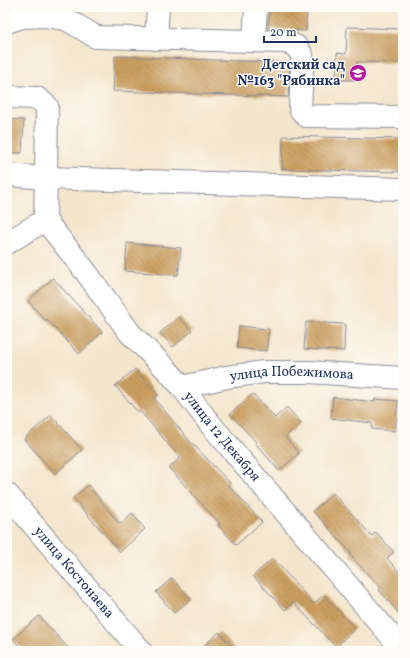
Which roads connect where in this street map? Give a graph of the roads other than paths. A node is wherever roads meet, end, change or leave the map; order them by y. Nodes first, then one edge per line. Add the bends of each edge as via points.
1 (158, 7) edge
2 (256, 7) edge
3 (7, 22) edge
4 (156, 39) junction
5 (254, 41) junction
6 (7, 97) edge
7 (403, 117) edge
8 (7, 175) edge
9 (46, 178) junction
10 (403, 189) edge
11 (44, 220) junction
12 (7, 243) edge
13 (403, 378) edge
14 (182, 387) junction
15 (7, 494) edge
16 (403, 650) edge
17 (141, 651) edge

1 - 4 street
2 - 5 street
3 - 4 street via 22,17 45,16 66,19 96,37
4 - 5 street
5 - 7 street via 285,42 296,46 302,55 300,109 306,116
6 - 9 street via 37,98 47,106
8 - 9 street
9 - 10 street
9 - 11 street
11 - 12 street
11 - 14 street, улица 12 Декабря via 130,333
13 - 14 street, улица Побежимова via 264,372
14 - 16 street, улица 12 Декабря
15 - 17 street, улица Костонаева

